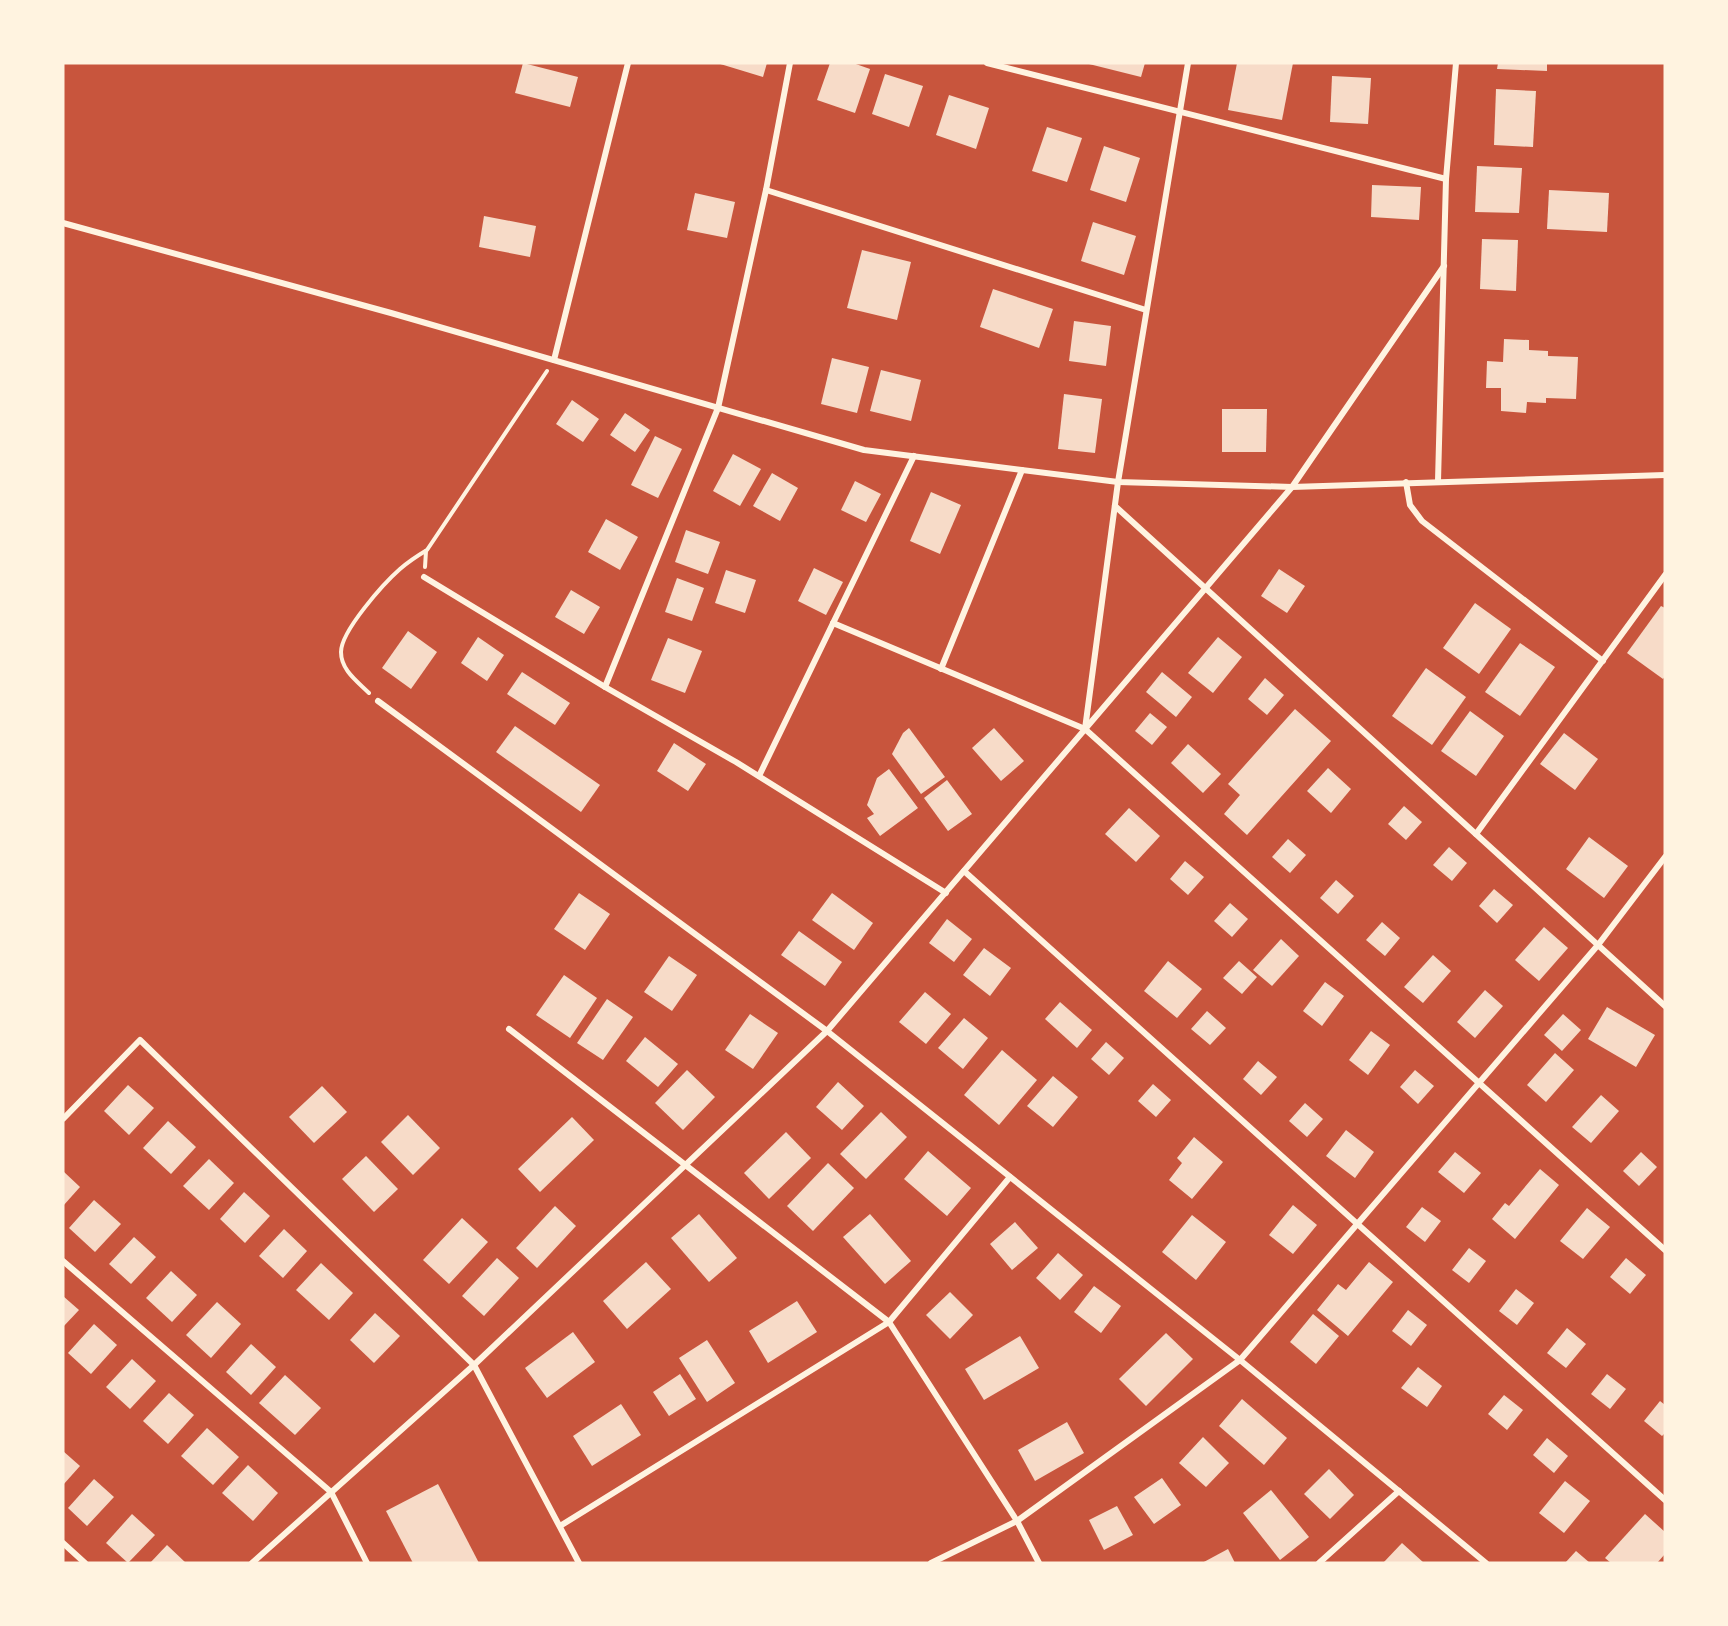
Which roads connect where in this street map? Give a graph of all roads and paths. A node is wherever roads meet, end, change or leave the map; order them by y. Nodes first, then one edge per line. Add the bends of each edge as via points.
1 (628, 63) edge
2 (790, 63) edge
3 (1188, 63) edge
4 (1456, 63) edge
5 (992, 64) edge
6 (1180, 112) junction
7 (1446, 179) junction
8 (766, 190) junction
9 (63, 223) edge
10 (1444, 266) junction
11 (1146, 310) junction
12 (554, 360) junction
13 (718, 408) junction
14 (914, 456) junction
15 (1022, 470) junction
16 (1665, 475) edge
17 (1438, 481) junction
18 (1118, 482) junction
19 (1406, 482) junction
20 (1292, 487) junction
21 (1115, 506) junction
22 (1665, 575) edge
23 (424, 577) dead end
24 (1205, 588) junction
25 (833, 623) junction
26 (1603, 661) junction
27 (941, 669) junction
28 (605, 687) junction
29 (378, 701) joint
30 (1085, 729) junction
31 (759, 776) junction
32 (1476, 834) junction
33 (1665, 857) edge
34 (964, 871) junction
35 (946, 893) junction
36 (1598, 945) junction
37 (1665, 1006) edge
38 (509, 1029) dead end
39 (827, 1032) junction
40 (1479, 1083) junction
41 (63, 1119) edge
42 (686, 1166) junction
43 (1010, 1177) junction
44 (1357, 1224) junction
45 (1665, 1250) edge
46 (63, 1261) edge
47 (889, 1323) junction
48 (1240, 1360) junction
49 (474, 1365) junction
50 (1399, 1491) junction
51 (331, 1492) junction
52 (1665, 1500) edge
53 (1017, 1521) junction
54 (560, 1526) junction
55 (63, 1543) edge
56 (85, 1563) edge
57 (252, 1563) edge
58 (367, 1563) edge
59 (579, 1563) edge
60 (931, 1563) edge
61 (1039, 1563) edge
62 (1319, 1563) edge
63 (1486, 1563) edge

1 - 12 street
2 - 8 street
3 - 6 street
4 - 7 street
5 - 6 street
6 - 7 street
6 - 11 street
7 - 10 street
8 - 11 street
8 - 13 street
9 - 12 street
10 - 17 street
10 - 20 street
11 - 18 street
12 - 13 street
12 - 29 path via 426,550 390,578 344,637 341,651 345,667
13 - 14 street via 864,450
13 - 28 street
14 - 15 street
14 - 25 street
15 - 18 street
15 - 27 street
16 - 17 street
17 - 19 street
18 - 20 street
18 - 21 street
19 - 20 street
19 - 26 street via 1410,505 1422,521
20 - 24 street
21 - 24 street
21 - 30 street
22 - 26 street
23 - 28 street
24 - 30 street
24 - 32 street
25 - 27 street
25 - 31 street
26 - 32 street
27 - 30 street
28 - 31 street
29 - 39 street
30 - 34 street
30 - 40 street
31 - 35 street
32 - 36 street
33 - 36 street
34 - 35 street
34 - 44 street
35 - 39 street
36 - 37 street
36 - 40 street
38 - 42 street
39 - 42 street
39 - 43 street
40 - 44 street
40 - 45 street
41 - 49 street via 140,1040
42 - 47 street
42 - 49 street
43 - 47 street
43 - 48 street
44 - 48 street
44 - 52 street
46 - 51 street
47 - 53 street
47 - 54 street
48 - 50 street
48 - 53 street
49 - 51 street
49 - 54 street
50 - 62 street
50 - 63 street
51 - 57 street
51 - 58 street
53 - 60 street
53 - 61 street
54 - 59 street
55 - 56 street

